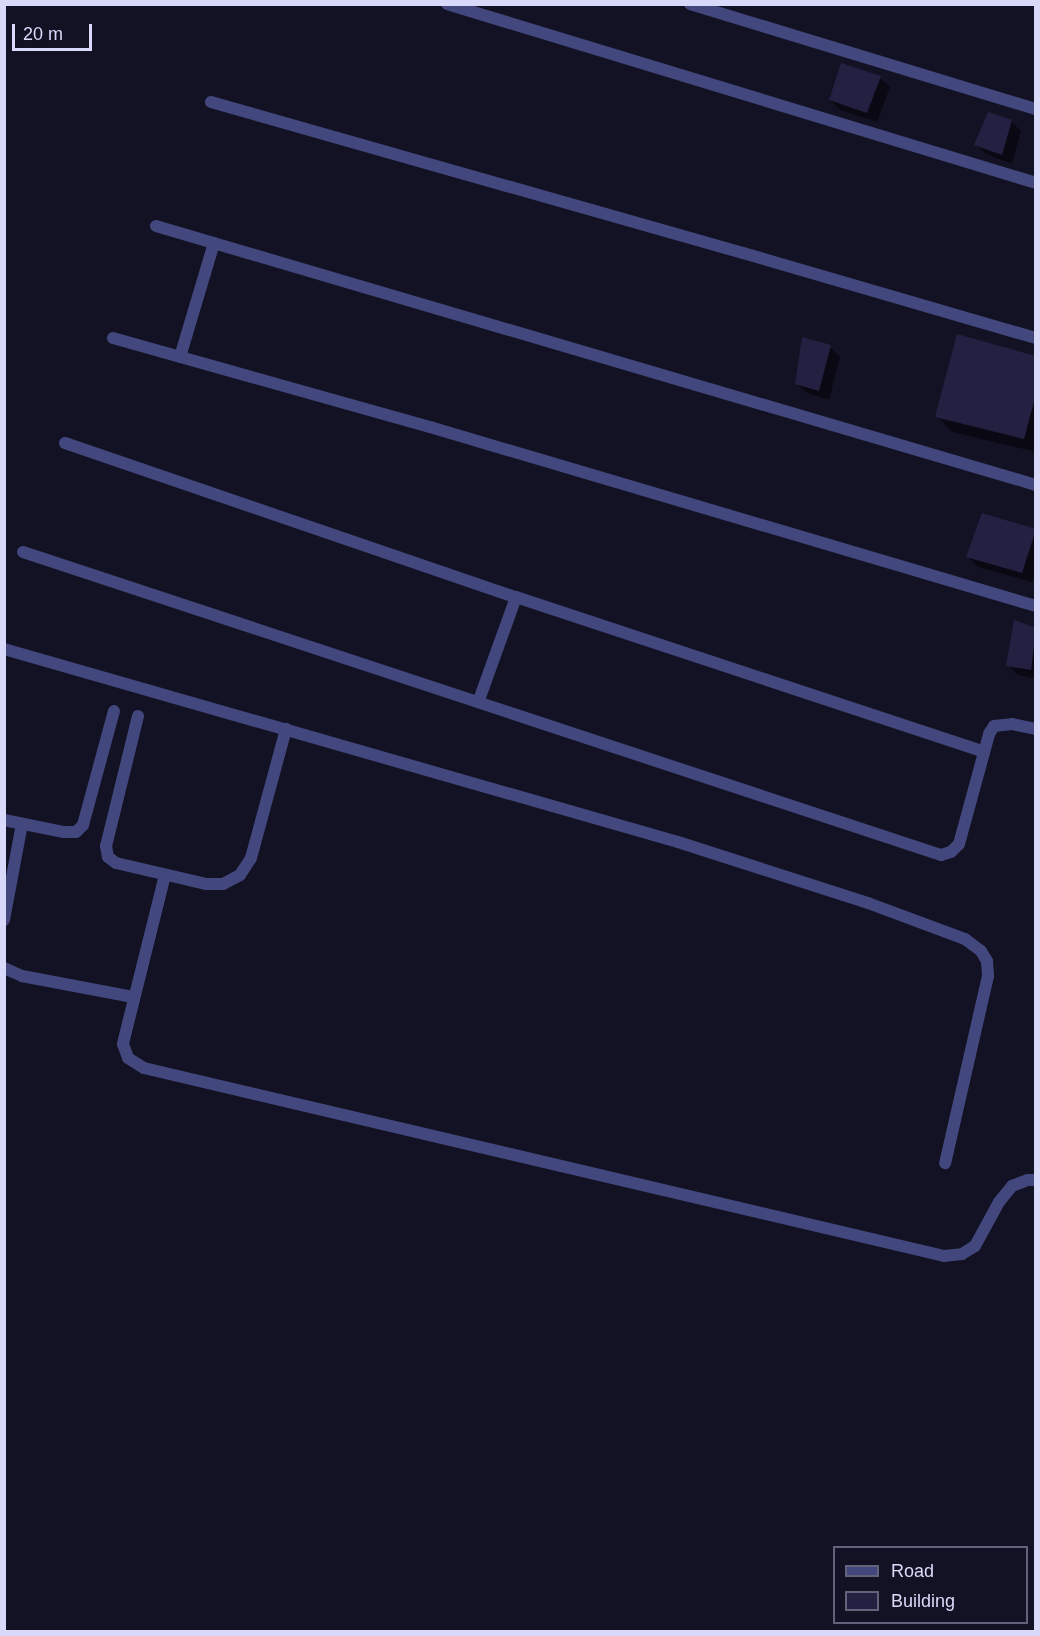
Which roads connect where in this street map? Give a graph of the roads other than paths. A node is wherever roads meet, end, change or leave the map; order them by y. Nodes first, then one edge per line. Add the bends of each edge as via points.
1 (447, 4) edge
2 (690, 4) edge
3 (211, 102) dead end
4 (1035, 109) edge
5 (1035, 183) edge
6 (156, 226) dead end
7 (214, 243) junction
8 (113, 338) dead end
9 (1035, 338) edge
10 (180, 357) junction
11 (65, 443) dead end
12 (1035, 485) edge
13 (24, 552) dead end
14 (516, 597) junction
15 (1035, 606) edge
16 (4, 649) edge
17 (479, 700) junction
18 (114, 711) dead end
19 (138, 716) dead end
20 (286, 729) junction
21 (1035, 729) edge
22 (984, 752) junction
23 (4, 820) edge
24 (22, 824) junction
25 (165, 875) junction
26 (4, 920) edge
27 (4, 968) edge
28 (133, 997) junction
29 (945, 1163) dead end
30 (1035, 1180) edge

1 - 5 street
2 - 4 street
3 - 9 street
6 - 7 street
7 - 10 street
7 - 12 street
8 - 10 street
10 - 15 street
11 - 14 street
13 - 17 street
14 - 17 street
14 - 22 street
16 - 20 street
17 - 22 street via 940,855 959,844
18 - 24 street via 83,825 76,832 63,832
19 - 25 street via 106,846 108,856 116,863
20 - 25 street via 260,831 251,858 240,874 223,884
20 - 29 street via 678,842 868,903 965,939 981,951 988,976
21 - 22 street via 1011,724 994,726
23 - 24 street
24 - 26 street
25 - 28 street
27 - 28 street via 22,976
28 - 30 street via 123,1044 128,1058 144,1068 944,1256 962,1254 975,1246 1012,1186

